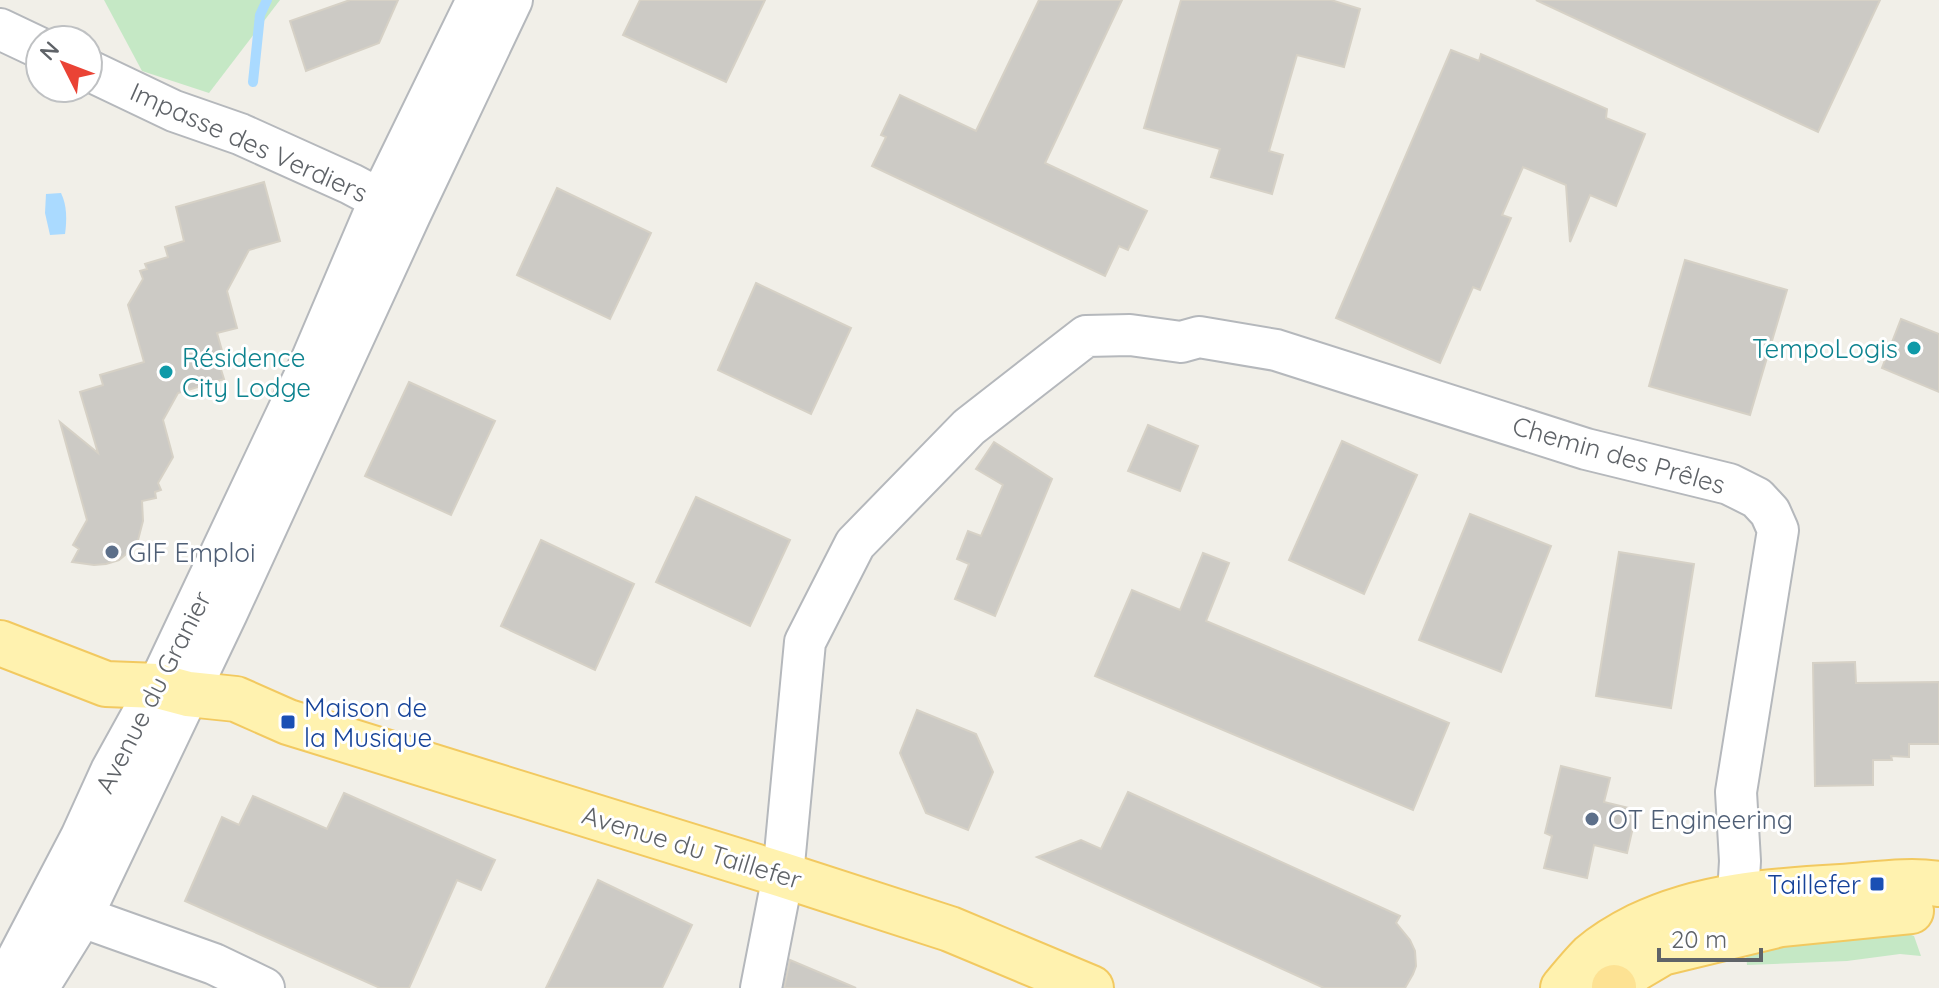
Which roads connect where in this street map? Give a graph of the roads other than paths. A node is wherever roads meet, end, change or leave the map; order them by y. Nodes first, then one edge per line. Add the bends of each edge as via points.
1 (477, 0) edge
2 (512, 0) edge
3 (0, 29) edge
4 (24, 40) edge
5 (104, 78) edge
6 (395, 207) junction
7 (0, 635) edge
8 (0, 643) edge
9 (173, 690) junction
10 (783, 875) junction
11 (1939, 884) edge
12 (1738, 895) junction
13 (1939, 906) edge
14 (64, 910) junction
15 (2, 988) edge
16 (38, 988) edge
17 (264, 988) edge
18 (761, 988) edge
19 (1091, 988) edge
20 (1563, 988) edge
21 (1614, 988) edge

1 - 6 street, Avenue du Granier
2 - 6 street, Avenue du Granier
3 - 4 street
5 - 6 street, Impasse des Verdiers
6 - 9 street, Avenue du Granier via 305,375
7 - 9 main road, Avenue du Taillefer via 120,659
8 - 9 main road, Avenue du Taillefer via 106,684
9 - 10 main road, Avenue du Taillefer via 236,699 288,722
9 - 14 street, Avenue du Granier via 111,771
10 - 12 street, Chemin des Prêles via 805,642 855,544 969,427 1086,336 1130,335 1181,342 1199,337 1276,350 1586,449 1729,484 1757,498 1778,530 1736,792
10 - 18 street, Chemin des Prêles
10 - 19 main road, Avenue du Taillefer via 950,929
11 - 12 main road
12 - 20 main road via 1690,905 1628,931 1593,954
13 - 21 main road via 1781,924 1662,953
14 - 15 street, Avenue du Granier
14 - 16 street, Avenue du Granier
14 - 17 street via 214,964

